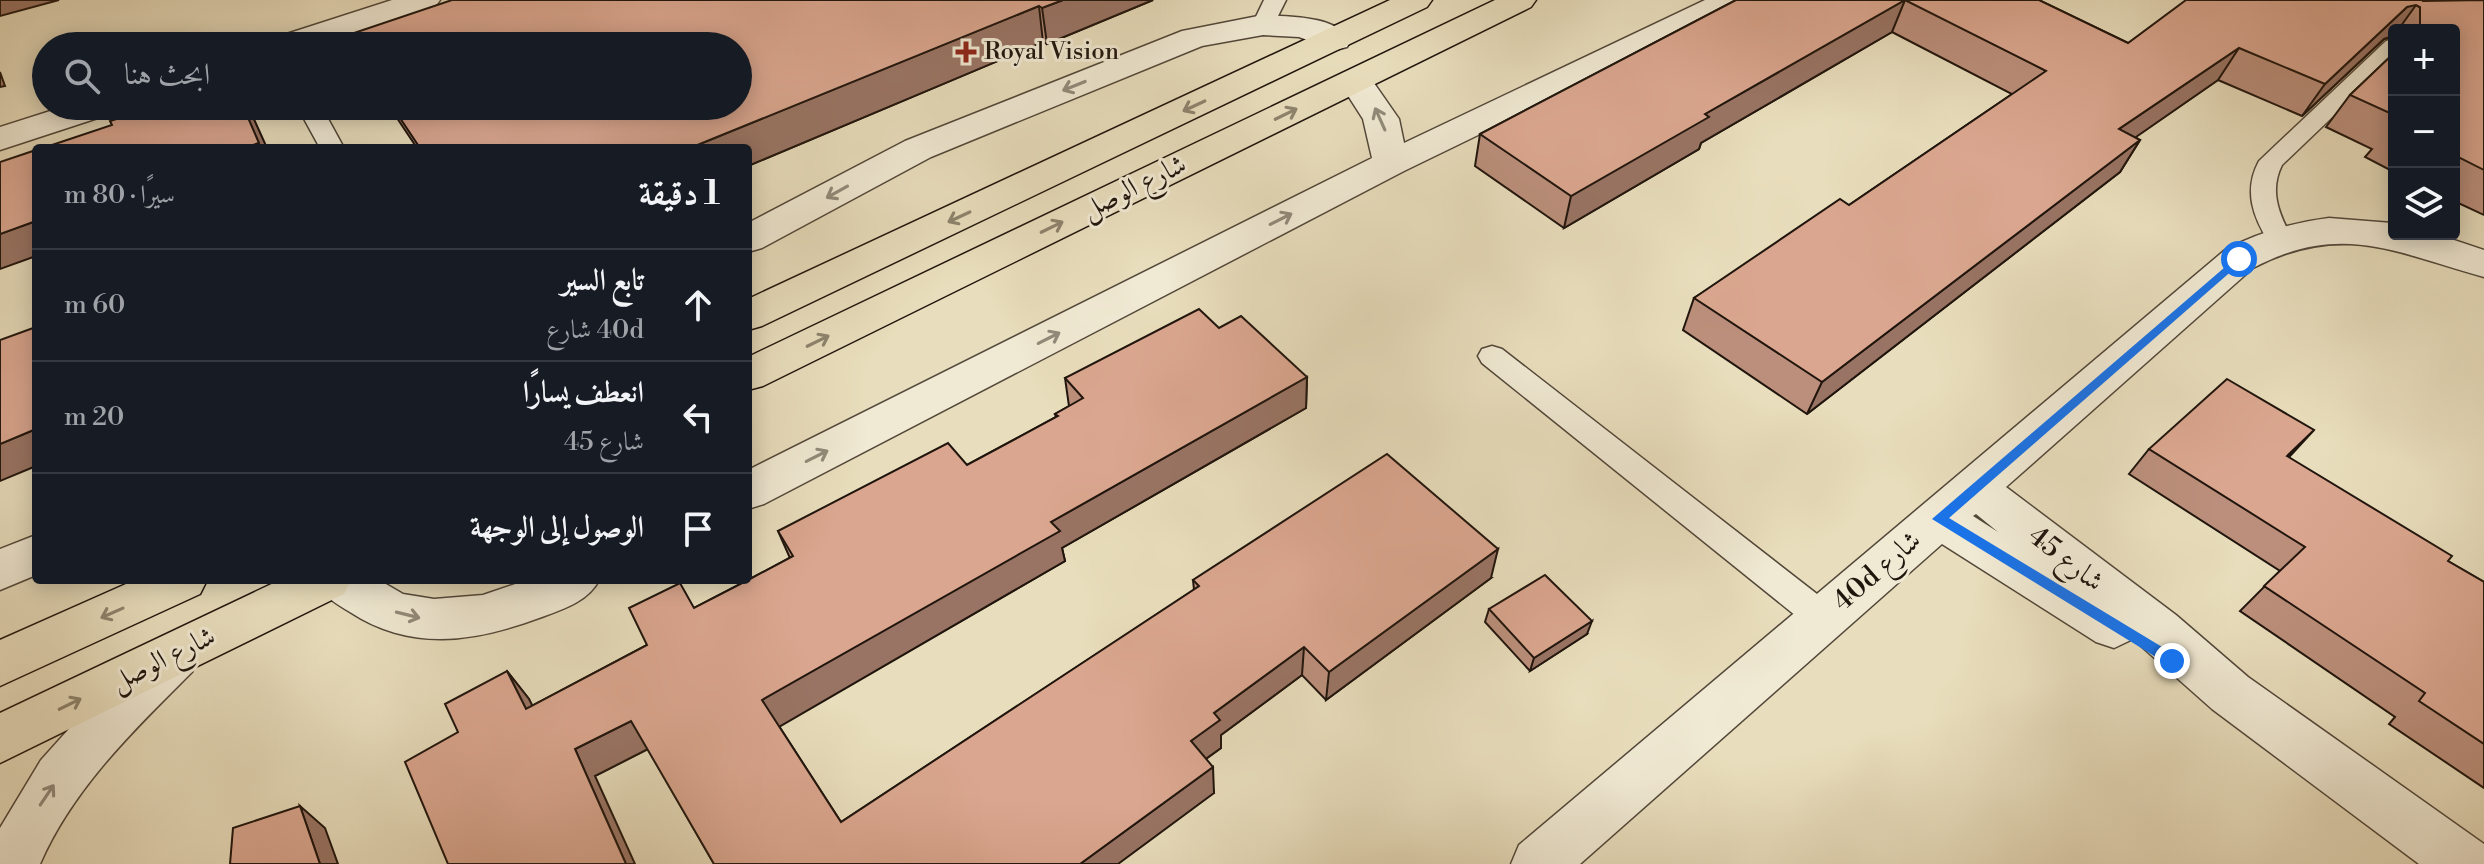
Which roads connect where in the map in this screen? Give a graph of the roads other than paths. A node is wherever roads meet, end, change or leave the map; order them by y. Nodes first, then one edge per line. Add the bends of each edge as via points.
1 (421, 0) edge
2 (1416, 0) edge
3 (1520, 0) edge
4 (1730, 0) edge
5 (1269, 12) edge
6 (325, 32) edge
7 (1335, 40) junction
8 (2388, 52) edge
9 (1355, 80) junction
10 (58, 120) edge
11 (317, 120) edge
12 (0, 139) edge
13 (330, 144) edge
14 (1391, 163) junction
15 (752, 237) edge
16 (2279, 238) junction
17 (2484, 264) edge
18 (752, 314) edge
19 (1492, 356) dead end
20 (752, 373) edge
21 (1974, 487) junction
22 (752, 489) edge
23 (1939, 519) junction
24 (32, 556) edge
25 (0, 570) edge
26 (174, 584) edge
27 (319, 584) edge
28 (346, 584) edge
29 (566, 584) edge
30 (1823, 618) junction
31 (181, 650) junction
32 (0, 664) edge
33 (2230, 693) junction
34 (0, 739) edge
35 (12, 864) edge
36 (1539, 864) edge
37 (2465, 864) edge

1 - 6 street
2 - 7 main road, شارع الوصل
3 - 9 main road, شارع الوصل
4 - 14 street
5 - 7 street
5 -> 15 street via 943,138
7 -> 18 main road, شارع الوصل
8 - 16 lane via 2271,161 2260,192
14 -> 9 street via 1381,119
20 -> 9 main road, شارع الوصل
10 - 12 street
11 - 13 lane
22 -> 14 street
16 - 17 street, 40d شارع via 2346,229 2400,237
16 - 21 street, 40d شارع via 2239,259
19 - 30 lane
21 - 23 street, 40d شارع
21 - 33 street, شارع 45
23 - 30 street, 40d شارع
23 - 33 street, شارع 45
24 - 25 street
26 -> 32 main road
27 - 31 main road, شارع الوصل
28 -> 29 street via 387,609 444,620 512,609
30 - 36 street, 40d شارع
34 -> 31 main road, شارع الوصل
35 -> 31 street via 34,815 63,772 98,730
33 - 37 street, شارع 45

